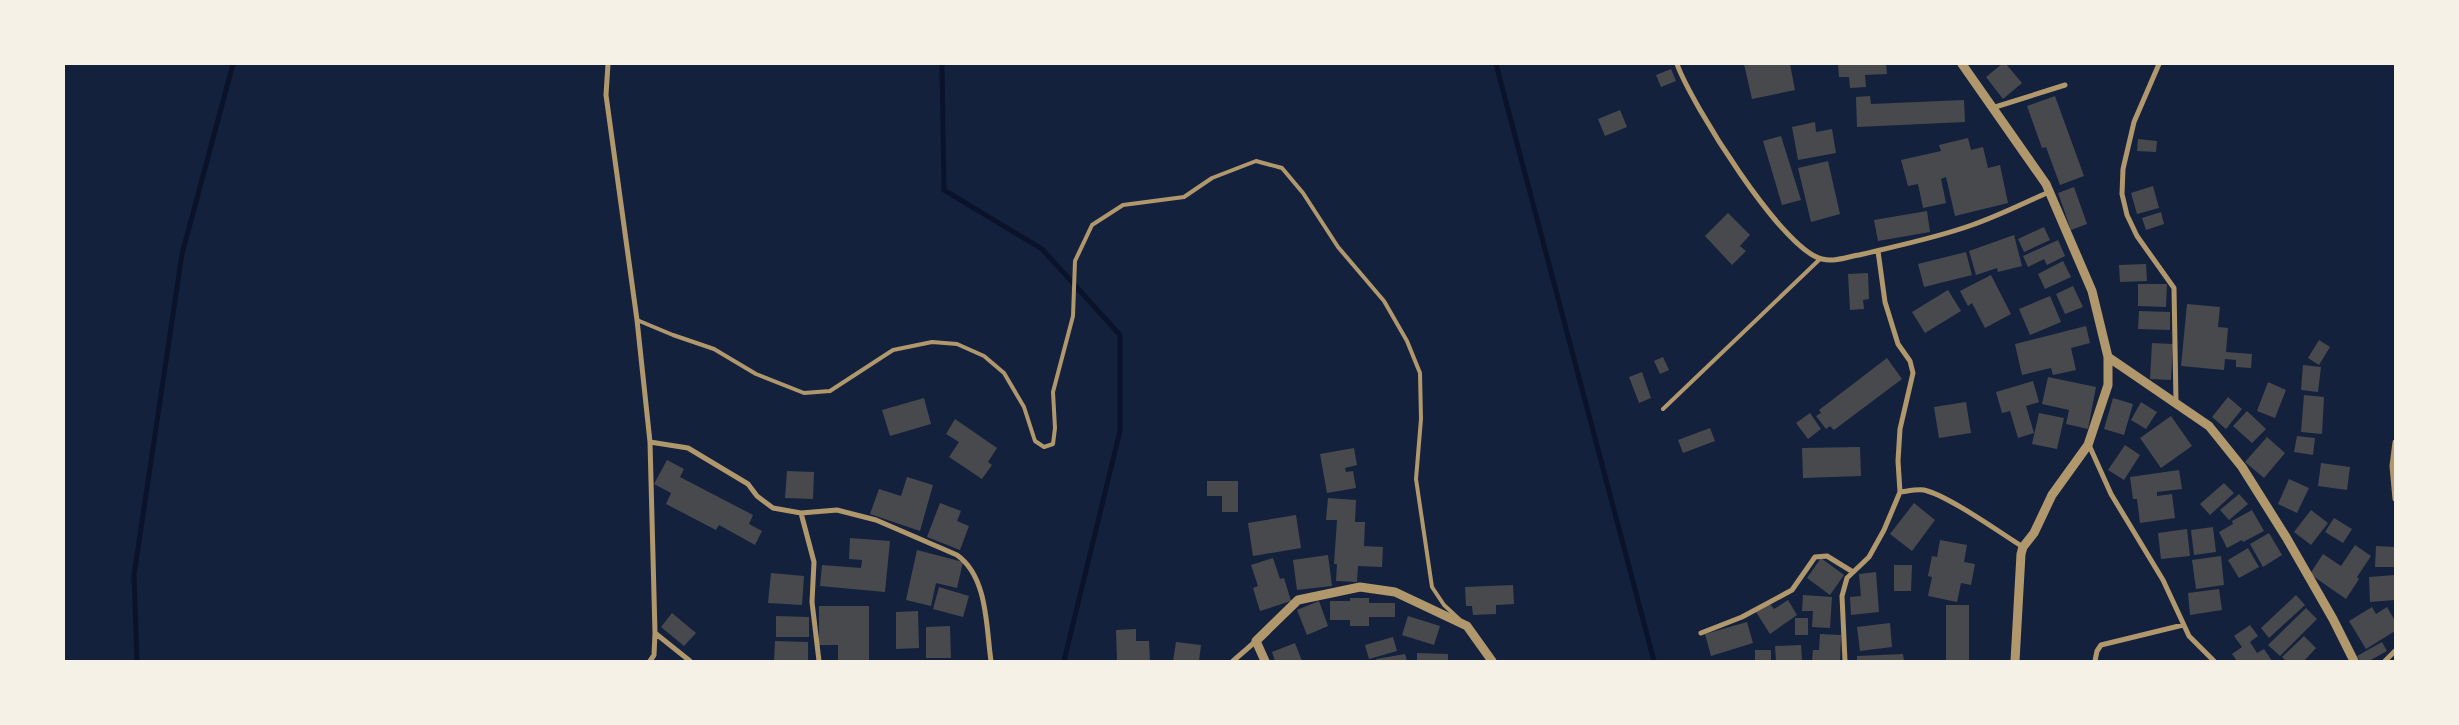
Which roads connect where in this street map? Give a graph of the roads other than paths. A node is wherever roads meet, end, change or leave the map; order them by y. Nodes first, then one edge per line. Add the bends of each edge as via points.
1 (608, 64) edge
2 (1677, 64) edge
3 (1962, 64) edge
4 (2159, 64) edge
5 (2065, 85) dead end
6 (1992, 108) junction
7 (2049, 192) junction
8 (1878, 251) junction
9 (1820, 259) junction
10 (636, 320) junction
11 (2108, 357) junction
12 (2176, 403) junction
13 (1663, 409) dead end
14 (650, 442) junction
15 (2395, 442) edge
16 (2088, 445) junction
17 (1900, 492) junction
18 (2395, 499) edge
19 (801, 513) junction
20 (2023, 547) junction
21 (1853, 572) junction
22 (2183, 625) junction
23 (1467, 626) junction
24 (655, 633) junction
25 (1702, 633) dead end
26 (1256, 641) junction
27 (2395, 651) edge
28 (650, 661) edge
29 (690, 661) edge
30 (819, 661) edge
31 (991, 661) edge
32 (1233, 661) edge
33 (1265, 661) edge
34 (1492, 661) edge
35 (1845, 661) edge
36 (2014, 661) edge
37 (2095, 661) edge
38 (2214, 661) edge
39 (2354, 661) edge
40 (2385, 661) edge

1 - 10 street via 606,95
2 - 9 street via 1702,115 1772,216 1807,252
3 - 6 street
4 - 12 street via 2134,122 2123,169 2122,194 2137,236 2174,288
5 - 6 street
6 - 7 street
7 - 8 street via 1972,225
7 - 11 street via 2092,291
8 - 9 street via 1835,260
8 - 17 street via 1885,302 1898,344 1910,361 1913,373 1900,429
9 - 13 lane
10 - 14 street
10 - 23 lane via 714,349 756,374 804,393 830,391 892,350 932,342 957,344 984,356 1004,373 1024,407 1035,441 1044,447 1053,444 1053,392 1073,316 1075,262 1092,225 1123,205 1184,197 1212,178 1256,161 1282,168 1338,246 1384,301 1407,341 1420,373 1421,419 1416,479 1432,588 1444,606
11 - 12 street
11 - 16 street via 2108,385
12 - 39 street via 2209,426 2242,467 2319,594
14 - 19 street via 688,448 748,484 773,508
14 - 24 street
15 - 18 street via 2392,466
16 - 20 street via 2052,495 2034,533
16 - 22 street via 2111,494 2163,580
17 - 20 street via 1929,492
17 - 21 street via 1869,557
19 - 30 street via 814,562 812,602
19 - 31 street via 837,510 868,518 937,545 965,560 983,599
20 - 36 street
21 - 25 street via 1827,556 1815,558 1792,590 1742,617
21 - 35 street via 1847,578 1842,596
22 - 37 street via 2101,644
22 - 38 street
23 - 26 street via 1395,592 1360,587 1298,600
23 - 34 street
24 - 28 street via 654,655
24 - 29 street
26 - 32 street
26 - 33 street
27 - 40 street

